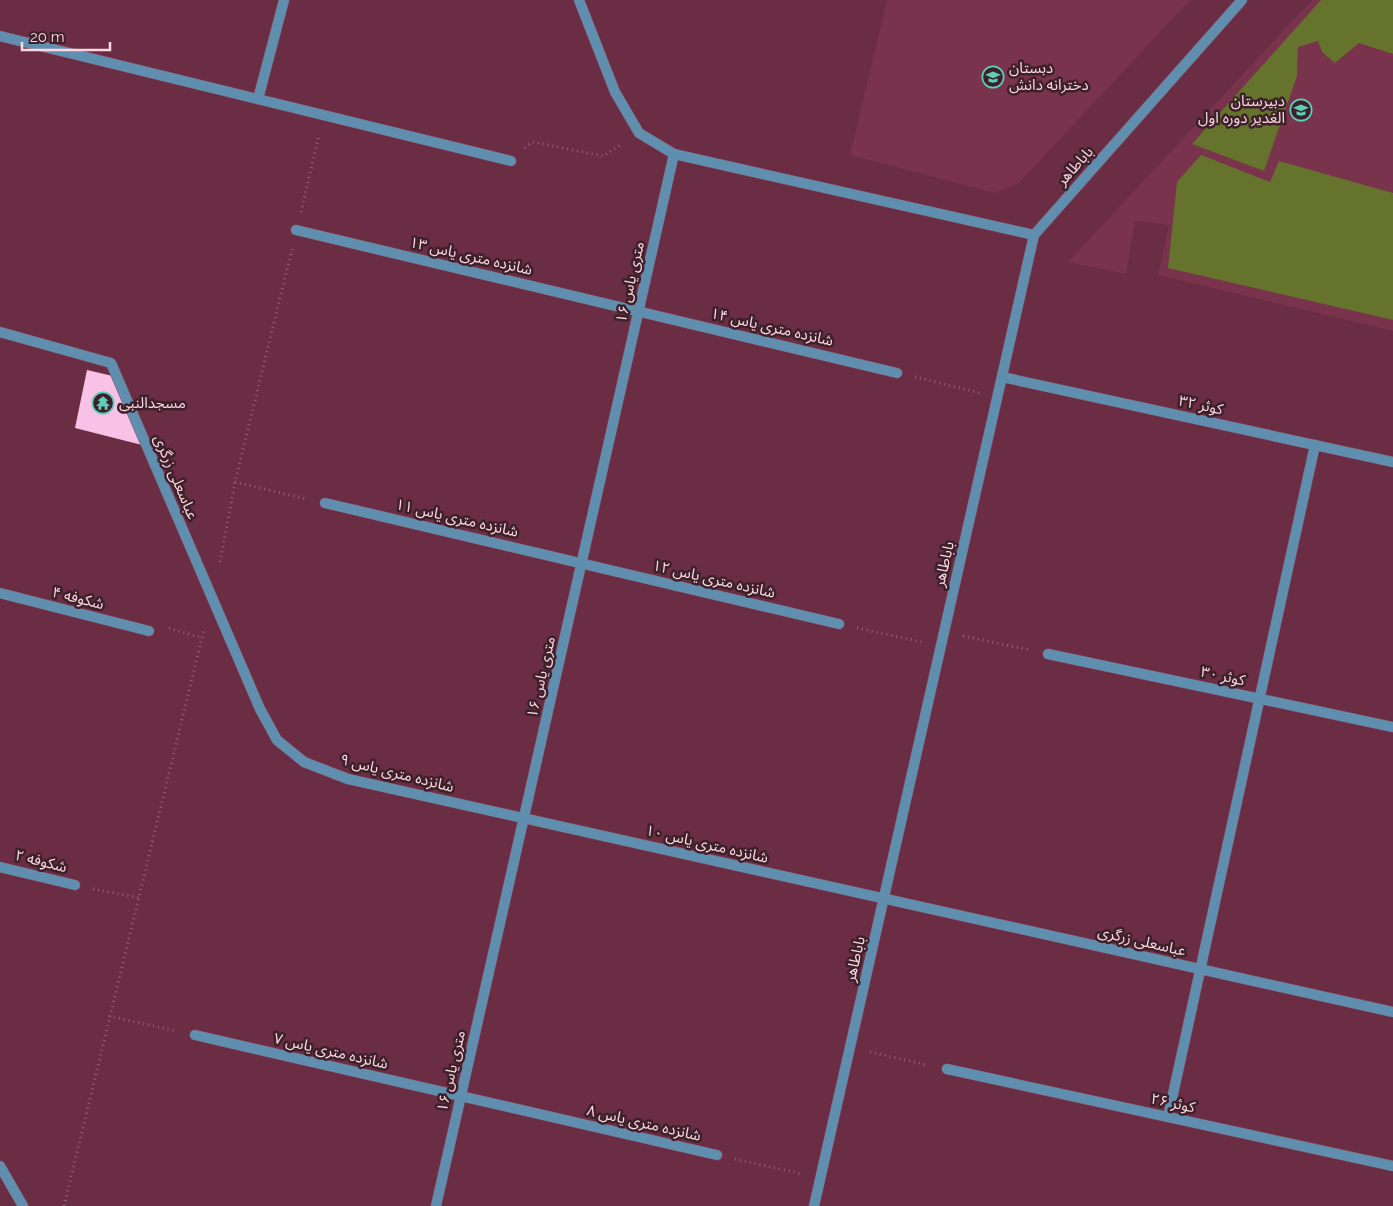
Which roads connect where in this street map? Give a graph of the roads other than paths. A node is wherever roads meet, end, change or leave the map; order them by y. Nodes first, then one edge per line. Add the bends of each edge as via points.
1 (284, 0) edge
2 (579, 0) edge
3 (1242, 0) edge
4 (0, 36) edge
5 (258, 99) junction
6 (674, 154) junction
7 (511, 161) road end
8 (296, 230) road end
9 (1034, 235) junction
10 (639, 311) junction
11 (0, 332) edge
12 (897, 373) road end
13 (1002, 377) junction
14 (1314, 445) junction
15 (1393, 462) edge
16 (325, 503) road end
17 (582, 563) junction
18 (0, 593) edge
19 (840, 624) road end
20 (149, 631) road end
21 (1048, 654) road end
22 (1259, 699) junction
23 (260, 709) joint
24 (1393, 727) edge
25 (524, 818) junction
26 (0, 867) edge
27 (75, 885) road end
28 (884, 899) junction
29 (1200, 969) junction
30 (1393, 1012) edge
31 (195, 1035) road end
32 (948, 1069) road end
33 (460, 1096) junction
34 (1168, 1117) junction
35 (717, 1155) road end
36 (0, 1166) edge
37 (1393, 1166) edge
38 (22, 1206) edge
39 (436, 1206) edge
40 (814, 1206) edge

1 - 5 street
2 - 6 street via 615,92 639,133
3 - 9 street, باباطاهر
4 - 5 street
5 - 7 street
6 - 9 street
6 - 10 street, ۱۶ متری یاس
8 - 10 street, شانزده متری یاس ۱۳
9 - 13 street, باباطاهر
10 - 12 street, شانزده متری یاس ۱۴
10 - 17 street, ۱۶ متری یاس
11 - 23 street, عباسعلی زرگری via 111,363
13 - 14 street, کوثر ۳۲
13 - 28 street, باباطاهر
14 - 15 street, کوثر ۳۲
14 - 22 street
16 - 17 street, شانزده متری یاس ۱۱
17 - 19 street, شانزده متری یاس ۱۲
17 - 25 street, ۱۶ متری یاس
18 - 20 street, شکوفه ۴
21 - 22 street, کوثر ۳۰
22 - 24 street, کوثر ۳۰
22 - 29 street
23 - 25 street, شانزده متری یاس ۹ via 276,740 304,762 348,779
25 - 28 street, شانزده متری یاس ۱۰
25 - 33 street, ۱۶ متری یاس
26 - 27 street, شکوفه ۲
28 - 29 street, عباسعلی زرگری
28 - 40 street, باباطاهر
29 - 30 street, عباسعلی زرگری
29 - 34 street
31 - 33 street, شانزده متری یاس ۷
32 - 34 street, کوثر ۲۶
33 - 35 street, شانزده متری یاس ۸
33 - 39 street, ۱۶ متری یاس
34 - 37 street, کوثر ۲۶
36 - 38 street

